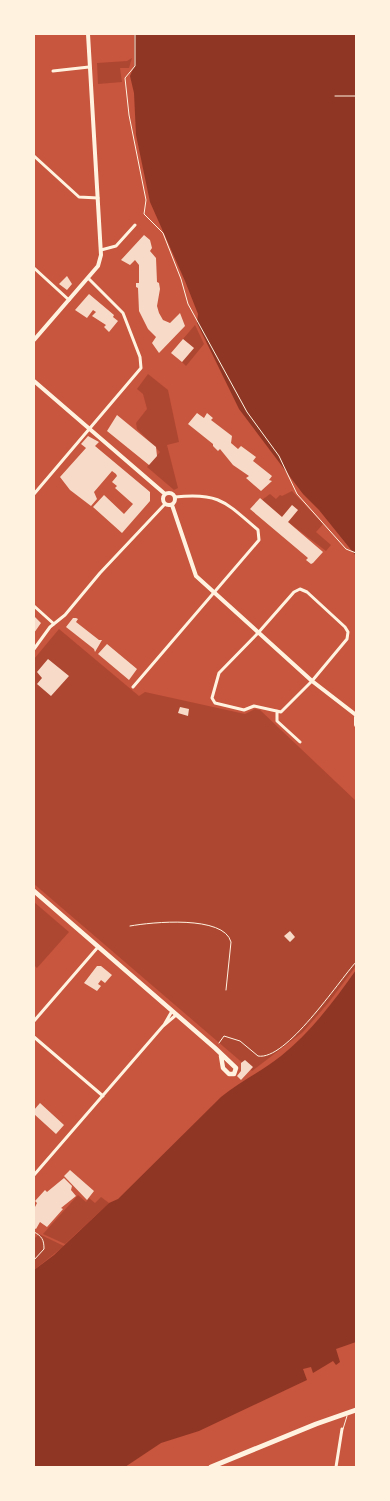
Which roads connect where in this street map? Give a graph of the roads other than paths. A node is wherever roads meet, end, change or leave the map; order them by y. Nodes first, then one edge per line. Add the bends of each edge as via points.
1 (88, 34) edge
2 (89, 67) junction
3 (53, 71) dead end
4 (34, 156) edge
5 (98, 198) junction
6 (135, 224) dead end
7 (101, 250) junction
8 (34, 268) edge
9 (88, 278) junction
10 (69, 300) junction
11 (34, 340) edge
12 (34, 381) edge
13 (90, 430) junction
14 (34, 494) edge
15 (165, 494) junction
16 (175, 497) junction
17 (165, 504) junction
18 (172, 505) junction
19 (215, 594) junction
20 (34, 606) edge
21 (54, 624) junction
22 (258, 633) junction
23 (34, 649) edge
24 (312, 680) junction
25 (133, 687) dead end
26 (277, 712) junction
27 (356, 716) edge
28 (356, 725) edge
29 (300, 742) dead end
30 (34, 891) edge
31 (98, 947) junction
32 (172, 1011) junction
33 (176, 1015) junction
34 (34, 1021) edge
35 (164, 1026) junction
36 (34, 1037) edge
37 (221, 1056) dead end
38 (103, 1096) junction
39 (34, 1176) edge
40 (356, 1410) edge
41 (347, 1413) junction
42 (342, 1429) joint
43 (212, 1467) edge
44 (336, 1467) edge

1 - 2 street
2 - 3 street
2 - 5 street
4 - 5 street via 80,197
5 - 7 street
6 - 7 street via 116,246
7 - 9 street via 98,266
8 - 10 street
9 - 10 street
9 - 13 street via 123,313 141,368
10 - 11 street
12 - 13 street
13 - 14 street
13 - 15 street
15 - 16 street via 171,493
15 - 17 street
16 - 18 street
16 - 19 street via 198,495 219,498 258,530 258,545
17 - 18 street
17 - 21 street
18 - 19 street via 196,576
19 - 22 street
19 - 25 street
20 - 21 street
21 - 23 street
22 - 24 street
22 - 24 street via 294,592 300,589 307,592 348,632 347,639
22 - 26 street via 220,672 212,698 215,703 244,710 254,706
24 - 26 street via 286,708
24 - 27 street
26 - 29 street via 277,721
27 - 28 street
30 - 31 main road
31 - 32 main road
31 - 34 street
32 - 33 main road
32 - 35 street
33 - 35 street
33 - 37 main road
35 - 38 street
36 - 38 street
38 - 39 street
40 - 41 main road
41 - 42 lane
41 - 43 main road
42 - 44 street

